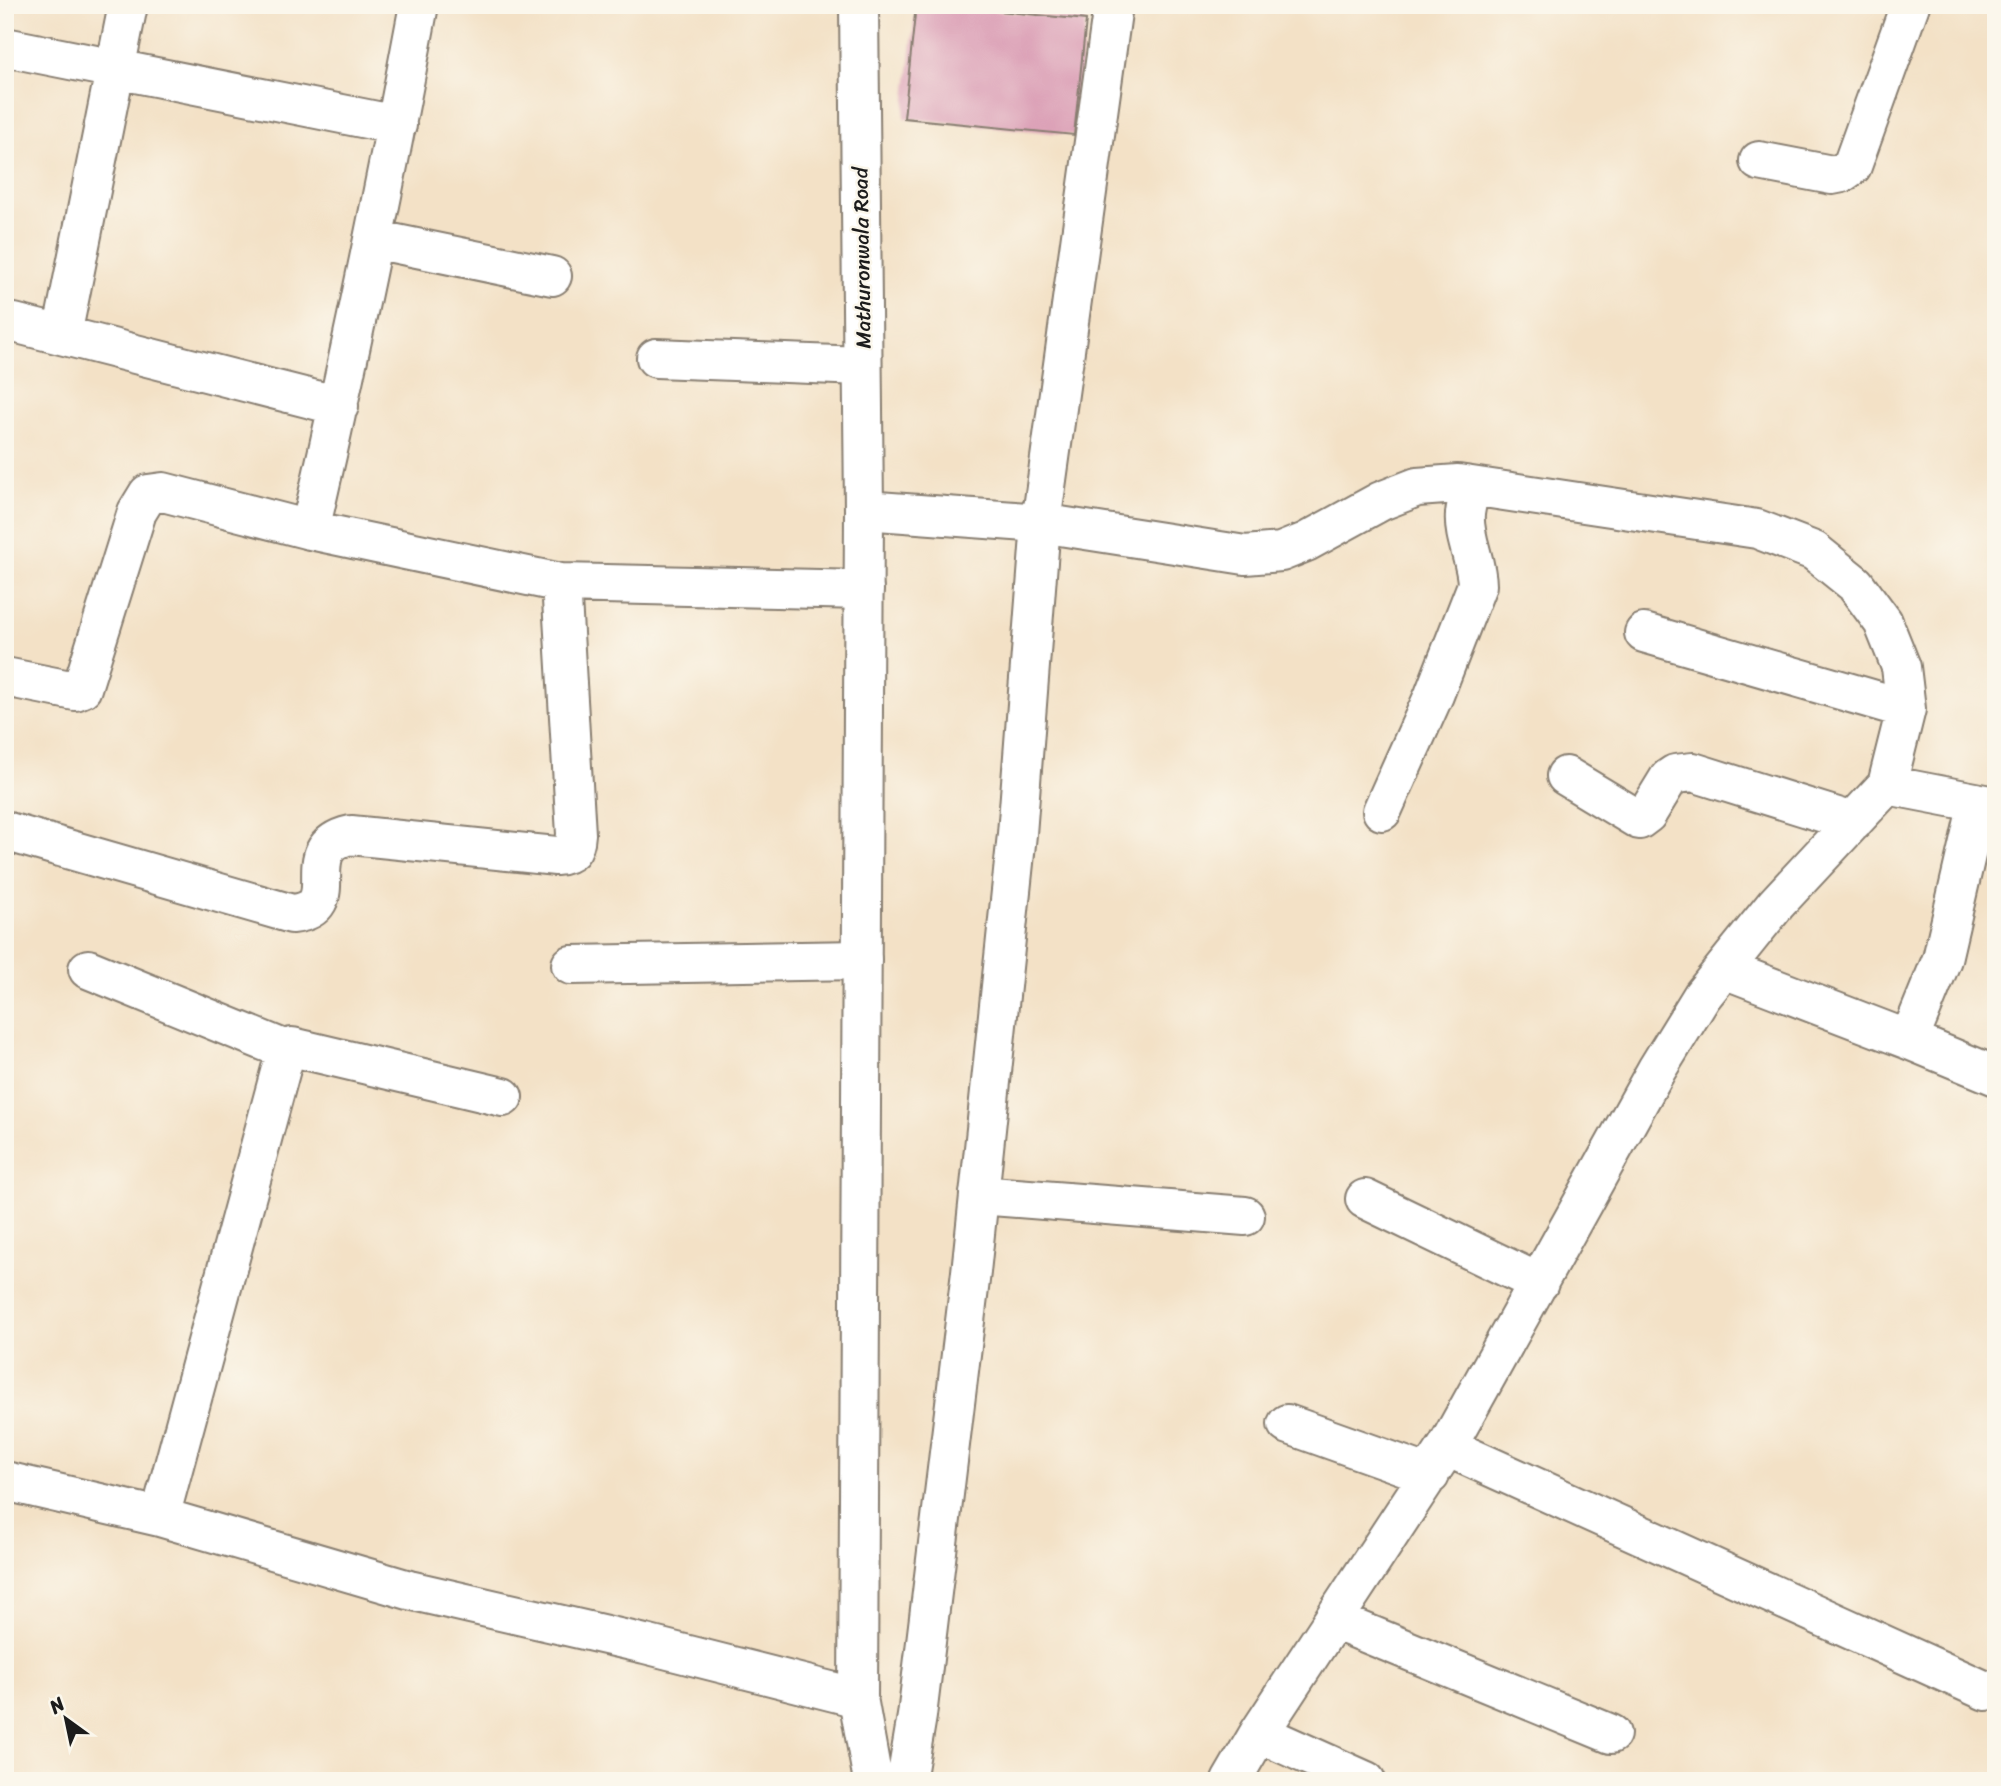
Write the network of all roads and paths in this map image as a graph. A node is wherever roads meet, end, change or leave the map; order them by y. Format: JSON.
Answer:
{"nodes":[{"id":1,"x":128,"y":5,"type":"edge"},
{"id":2,"x":419,"y":5,"type":"edge"},
{"id":3,"x":859,"y":5,"type":"edge"},
{"id":4,"x":1113,"y":5,"type":"edge"},
{"id":5,"x":1910,"y":5,"type":"edge"},
{"id":6,"x":5,"y":47,"type":"edge"},
{"id":7,"x":115,"y":69,"type":"junction"},
{"id":8,"x":397,"y":125,"type":"junction"},
{"id":9,"x":1759,"y":160,"type":"dead end"},
{"id":10,"x":373,"y":239,"type":"junction"},
{"id":11,"x":552,"y":276,"type":"dead end"},
{"id":12,"x":14,"y":323,"type":"dead end"},
{"id":13,"x":62,"y":335,"type":"junction"},
{"id":14,"x":656,"y":358,"type":"dead end"},
{"id":15,"x":863,"y":366,"type":"junction"},
{"id":16,"x":339,"y":406,"type":"junction"},
{"id":17,"x":1470,"y":486,"type":"junction"},
{"id":18,"x":864,"y":510,"type":"junction"},
{"id":19,"x":1041,"y":523,"type":"junction"},
{"id":20,"x":310,"y":530,"type":"junction"},
{"id":21,"x":561,"y":583,"type":"junction"},
{"id":22,"x":864,"y":590,"type":"junction"},
{"id":23,"x":1644,"y":633,"type":"dead end"},
{"id":24,"x":5,"y":677,"type":"edge"},
{"id":25,"x":1906,"y":709,"type":"junction"},
{"id":26,"x":1566,"y":776,"type":"dead end"},
{"id":27,"x":1886,"y":785,"type":"junction"},
{"id":28,"x":1987,"y":804,"type":"edge"},
{"id":29,"x":1382,"y":811,"type":"dead end"},
{"id":30,"x":1853,"y":822,"type":"junction"},
{"id":31,"x":5,"y":831,"type":"edge"},
{"id":32,"x":862,"y":960,"type":"junction"},
{"id":33,"x":571,"y":965,"type":"dead end"},
{"id":34,"x":88,"y":969,"type":"dead end"},
{"id":35,"x":1724,"y":969,"type":"junction"},
{"id":36,"x":1909,"y":1040,"type":"junction"},
{"id":37,"x":286,"y":1050,"type":"junction"},
{"id":38,"x":1996,"y":1076,"type":"edge"},
{"id":39,"x":503,"y":1097,"type":"dead end"},
{"id":40,"x":979,"y":1195,"type":"junction"},
{"id":41,"x":1365,"y":1199,"type":"dead end"},
{"id":42,"x":1245,"y":1216,"type":"dead end"},
{"id":43,"x":1539,"y":1283,"type":"junction"},
{"id":44,"x":1287,"y":1424,"type":"dead end"},
{"id":45,"x":1438,"y":1461,"type":"junction"},
{"id":46,"x":5,"y":1481,"type":"edge"},
{"id":47,"x":160,"y":1517,"type":"junction"},
{"id":48,"x":1334,"y":1620,"type":"junction"},
{"id":49,"x":1986,"y":1691,"type":"dead end"},
{"id":50,"x":858,"y":1698,"type":"junction"},
{"id":51,"x":1259,"y":1733,"type":"junction"},
{"id":52,"x":1611,"y":1734,"type":"dead end"},
{"id":53,"x":873,"y":1781,"type":"edge"},
{"id":54,"x":906,"y":1781,"type":"edge"},
{"id":55,"x":1231,"y":1781,"type":"edge"},
{"id":56,"x":1366,"y":1781,"type":"edge"}],
"edges":[{"from":1,"to":7,"type":"street"},
{"from":2,"to":8,"type":"street"},
{"from":3,"to":15,"type":"street","name":"Mathuronwala Road"},
{"from":4,"to":19,"type":"street"},
{"from":5,"to":9,"type":"street"},
{"from":6,"to":7,"type":"street"},
{"from":7,"to":8,"type":"street"},
{"from":7,"to":13,"type":"street"},
{"from":8,"to":10,"type":"street"},
{"from":10,"to":11,"type":"street"},
{"from":10,"to":16,"type":"street"},
{"from":12,"to":13,"type":"street"},
{"from":13,"to":16,"type":"street"},
{"from":14,"to":15,"type":"street"},
{"from":15,"to":18,"type":"street","name":"Mathuronwala Road"},
{"from":16,"to":20,"type":"street"},
{"from":17,"to":19,"type":"street"},
{"from":17,"to":25,"type":"street"},
{"from":17,"to":29,"type":"street"},
{"from":18,"to":19,"type":"street"},
{"from":18,"to":22,"type":"street","name":"Mathuronwala Road"},
{"from":19,"to":40,"type":"street"},
{"from":20,"to":21,"type":"street"},
{"from":20,"to":24,"type":"street"},
{"from":21,"to":22,"type":"street"},
{"from":21,"to":31,"type":"street"},
{"from":22,"to":32,"type":"street","name":"Mathuronwala Road"},
{"from":23,"to":25,"type":"street"},
{"from":25,"to":27,"type":"street"},
{"from":26,"to":30,"type":"street"},
{"from":27,"to":28,"type":"street"},
{"from":27,"to":30,"type":"street"},
{"from":28,"to":36,"type":"street"},
{"from":30,"to":35,"type":"street"},
{"from":32,"to":33,"type":"street"},
{"from":32,"to":50,"type":"street","name":"Mathuronwala Road"},
{"from":34,"to":37,"type":"street"},
{"from":35,"to":36,"type":"street"},
{"from":35,"to":43,"type":"street"},
{"from":36,"to":38,"type":"street"},
{"from":37,"to":39,"type":"street"},
{"from":37,"to":47,"type":"street"},
{"from":40,"to":42,"type":"street"},
{"from":40,"to":54,"type":"street"},
{"from":41,"to":43,"type":"street"},
{"from":43,"to":45,"type":"street"},
{"from":44,"to":45,"type":"street"},
{"from":45,"to":48,"type":"street"},
{"from":45,"to":49,"type":"street"},
{"from":46,"to":47,"type":"street"},
{"from":47,"to":50,"type":"street"},
{"from":48,"to":51,"type":"street"},
{"from":48,"to":52,"type":"street"},
{"from":50,"to":53,"type":"street","name":"Mathuronwala Road"},
{"from":51,"to":55,"type":"street"},
{"from":51,"to":56,"type":"street"}]}
